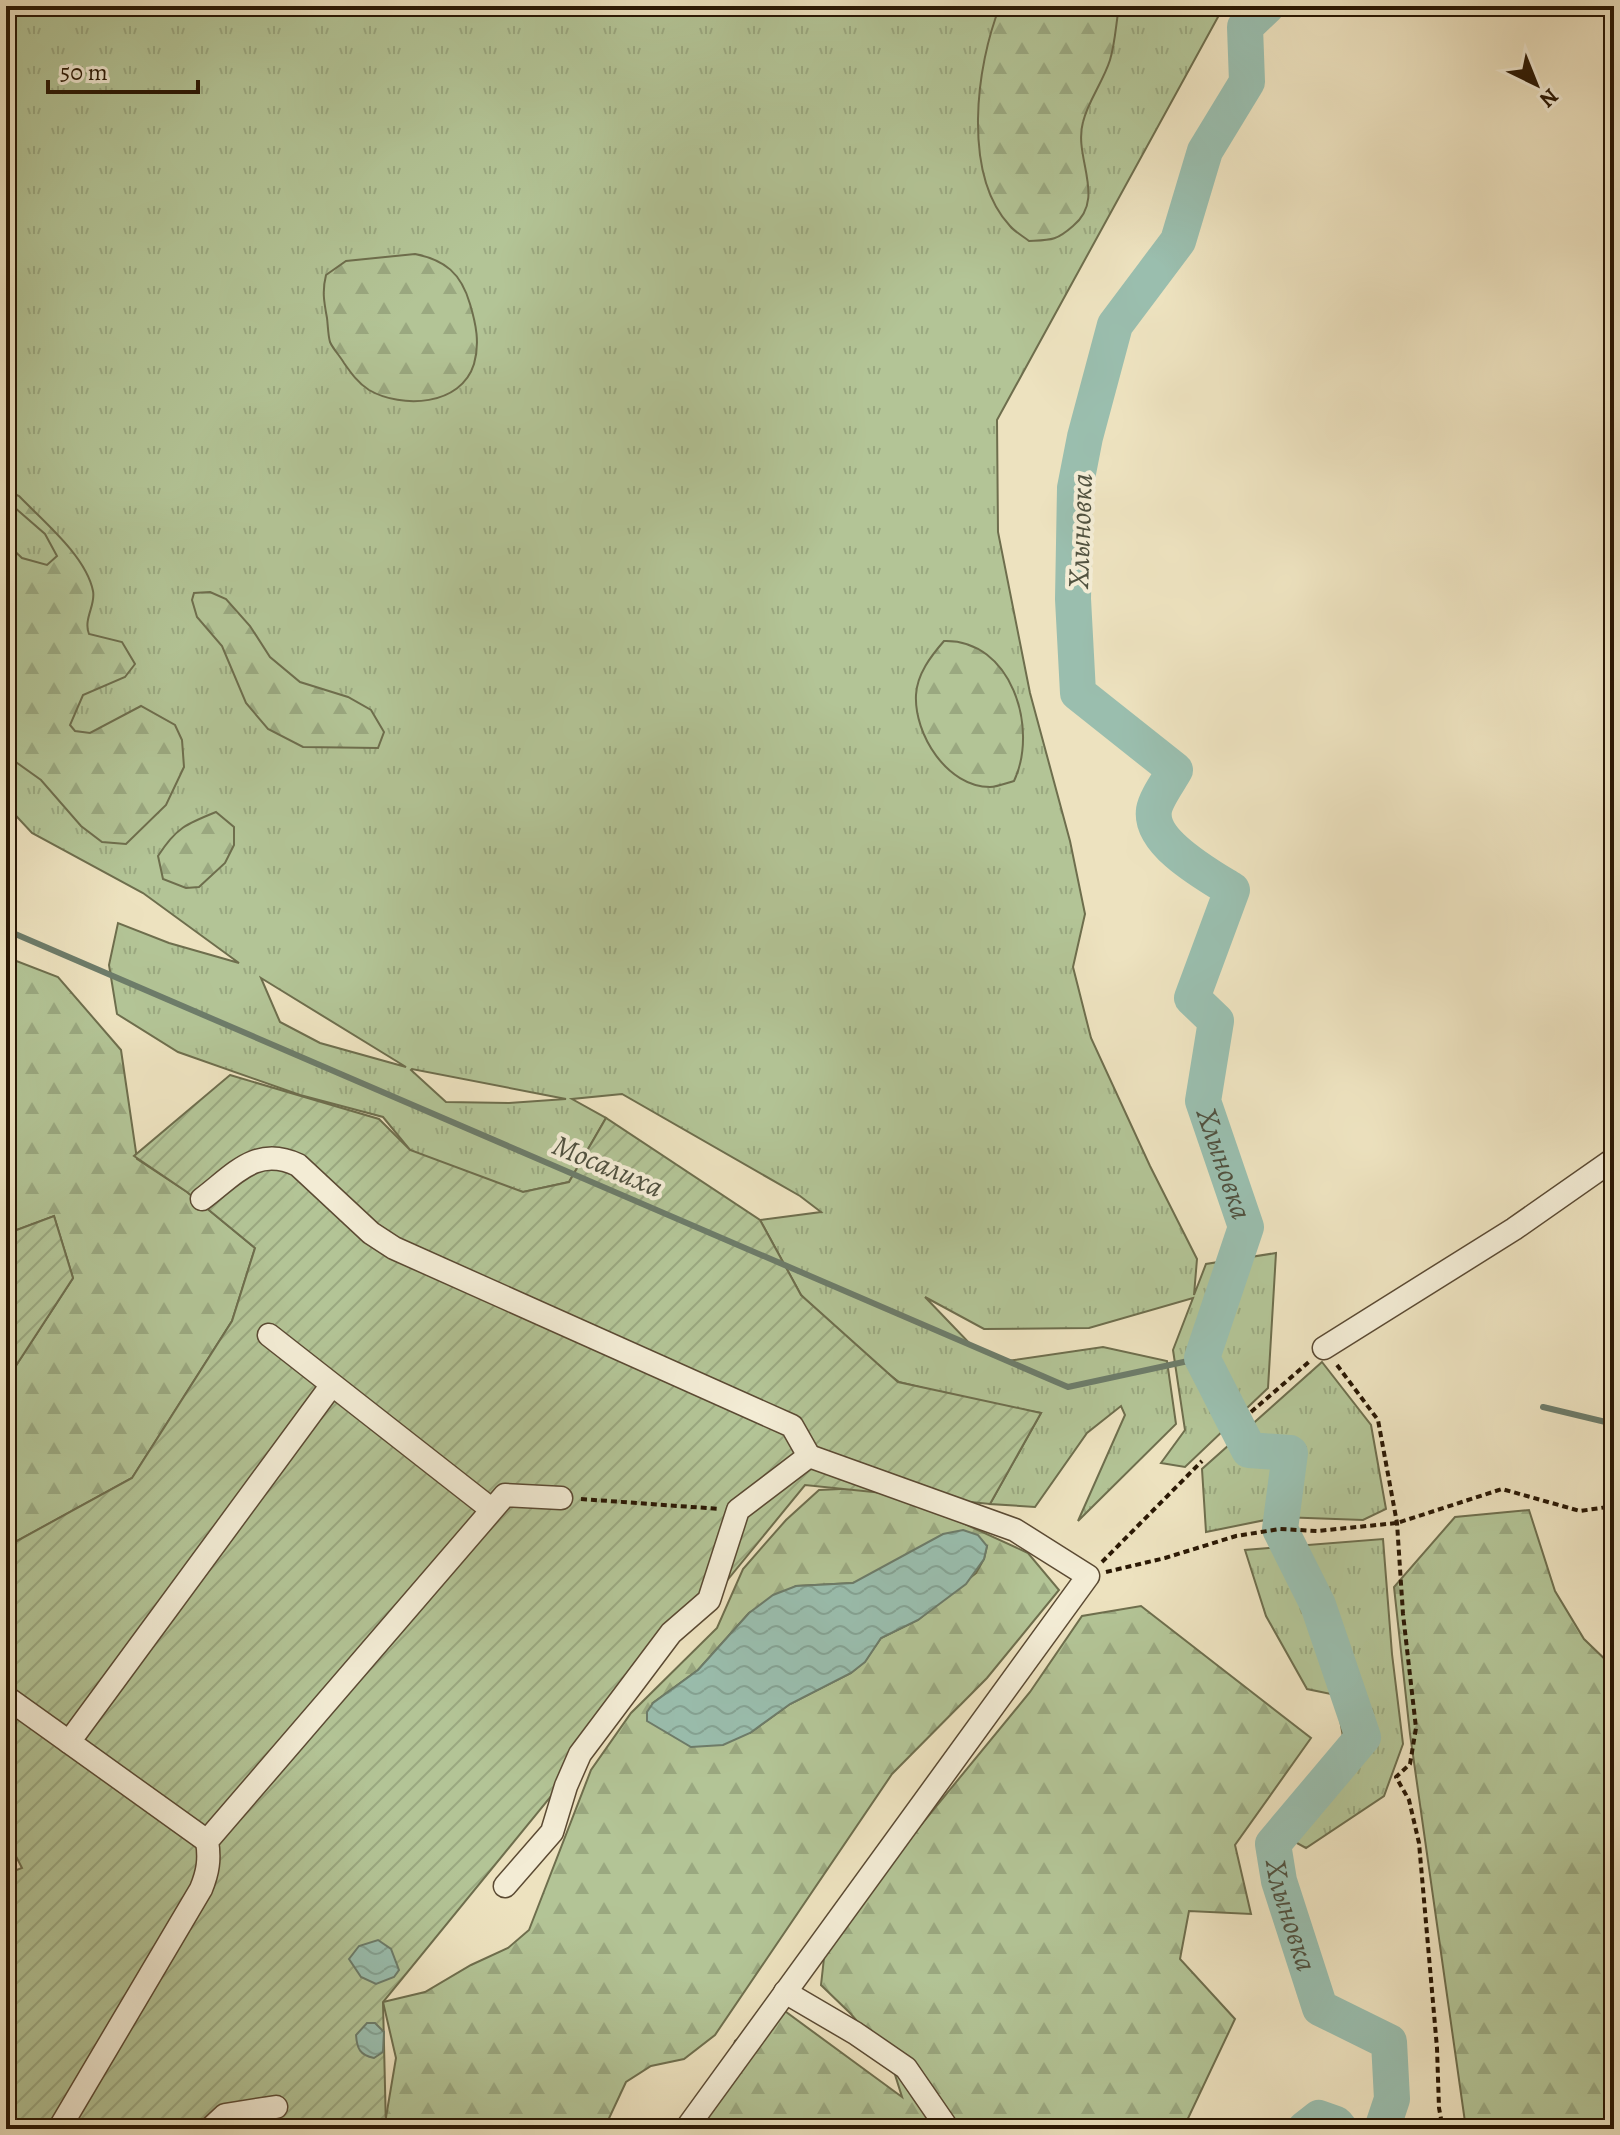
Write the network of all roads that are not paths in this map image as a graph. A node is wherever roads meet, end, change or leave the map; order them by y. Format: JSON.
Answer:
{"nodes":[{"id":1,"x":1614,"y":1159,"type":"edge"},
{"id":2,"x":202,"y":1199,"type":"dead end"},
{"id":3,"x":269,"y":1335,"type":"dead end"},
{"id":4,"x":1324,"y":1348,"type":"road end"},
{"id":5,"x":331,"y":1386,"type":"junction"},
{"id":6,"x":809,"y":1456,"type":"junction"},
{"id":7,"x":561,"y":1498,"type":"road end"},
{"id":8,"x":491,"y":1509,"type":"junction"},
{"id":9,"x":6,"y":1697,"type":"edge"},
{"id":10,"x":69,"y":1742,"type":"junction"},
{"id":11,"x":207,"y":1841,"type":"junction"},
{"id":12,"x":505,"y":1886,"type":"dead end"},
{"id":13,"x":785,"y":1992,"type":"junction"},
{"id":14,"x":276,"y":2107,"type":"dead end"},
{"id":15,"x":59,"y":2129,"type":"edge"},
{"id":16,"x":210,"y":2129,"type":"edge"},
{"id":17,"x":686,"y":2129,"type":"edge"},
{"id":18,"x":948,"y":2129,"type":"edge"}],
"edges":[{"from":1,"to":4,"type":"street"},
{"from":2,"to":6,"type":"street"},
{"from":3,"to":5,"type":"street"},
{"from":5,"to":8,"type":"street"},
{"from":5,"to":10,"type":"street"},
{"from":6,"to":12,"type":"street"},
{"from":6,"to":13,"type":"street"},
{"from":7,"to":8,"type":"street"},
{"from":8,"to":11,"type":"street"},
{"from":9,"to":10,"type":"street"},
{"from":10,"to":11,"type":"street"},
{"from":11,"to":15,"type":"street"},
{"from":13,"to":17,"type":"street"},
{"from":13,"to":18,"type":"street"},
{"from":14,"to":16,"type":"street"}]}
